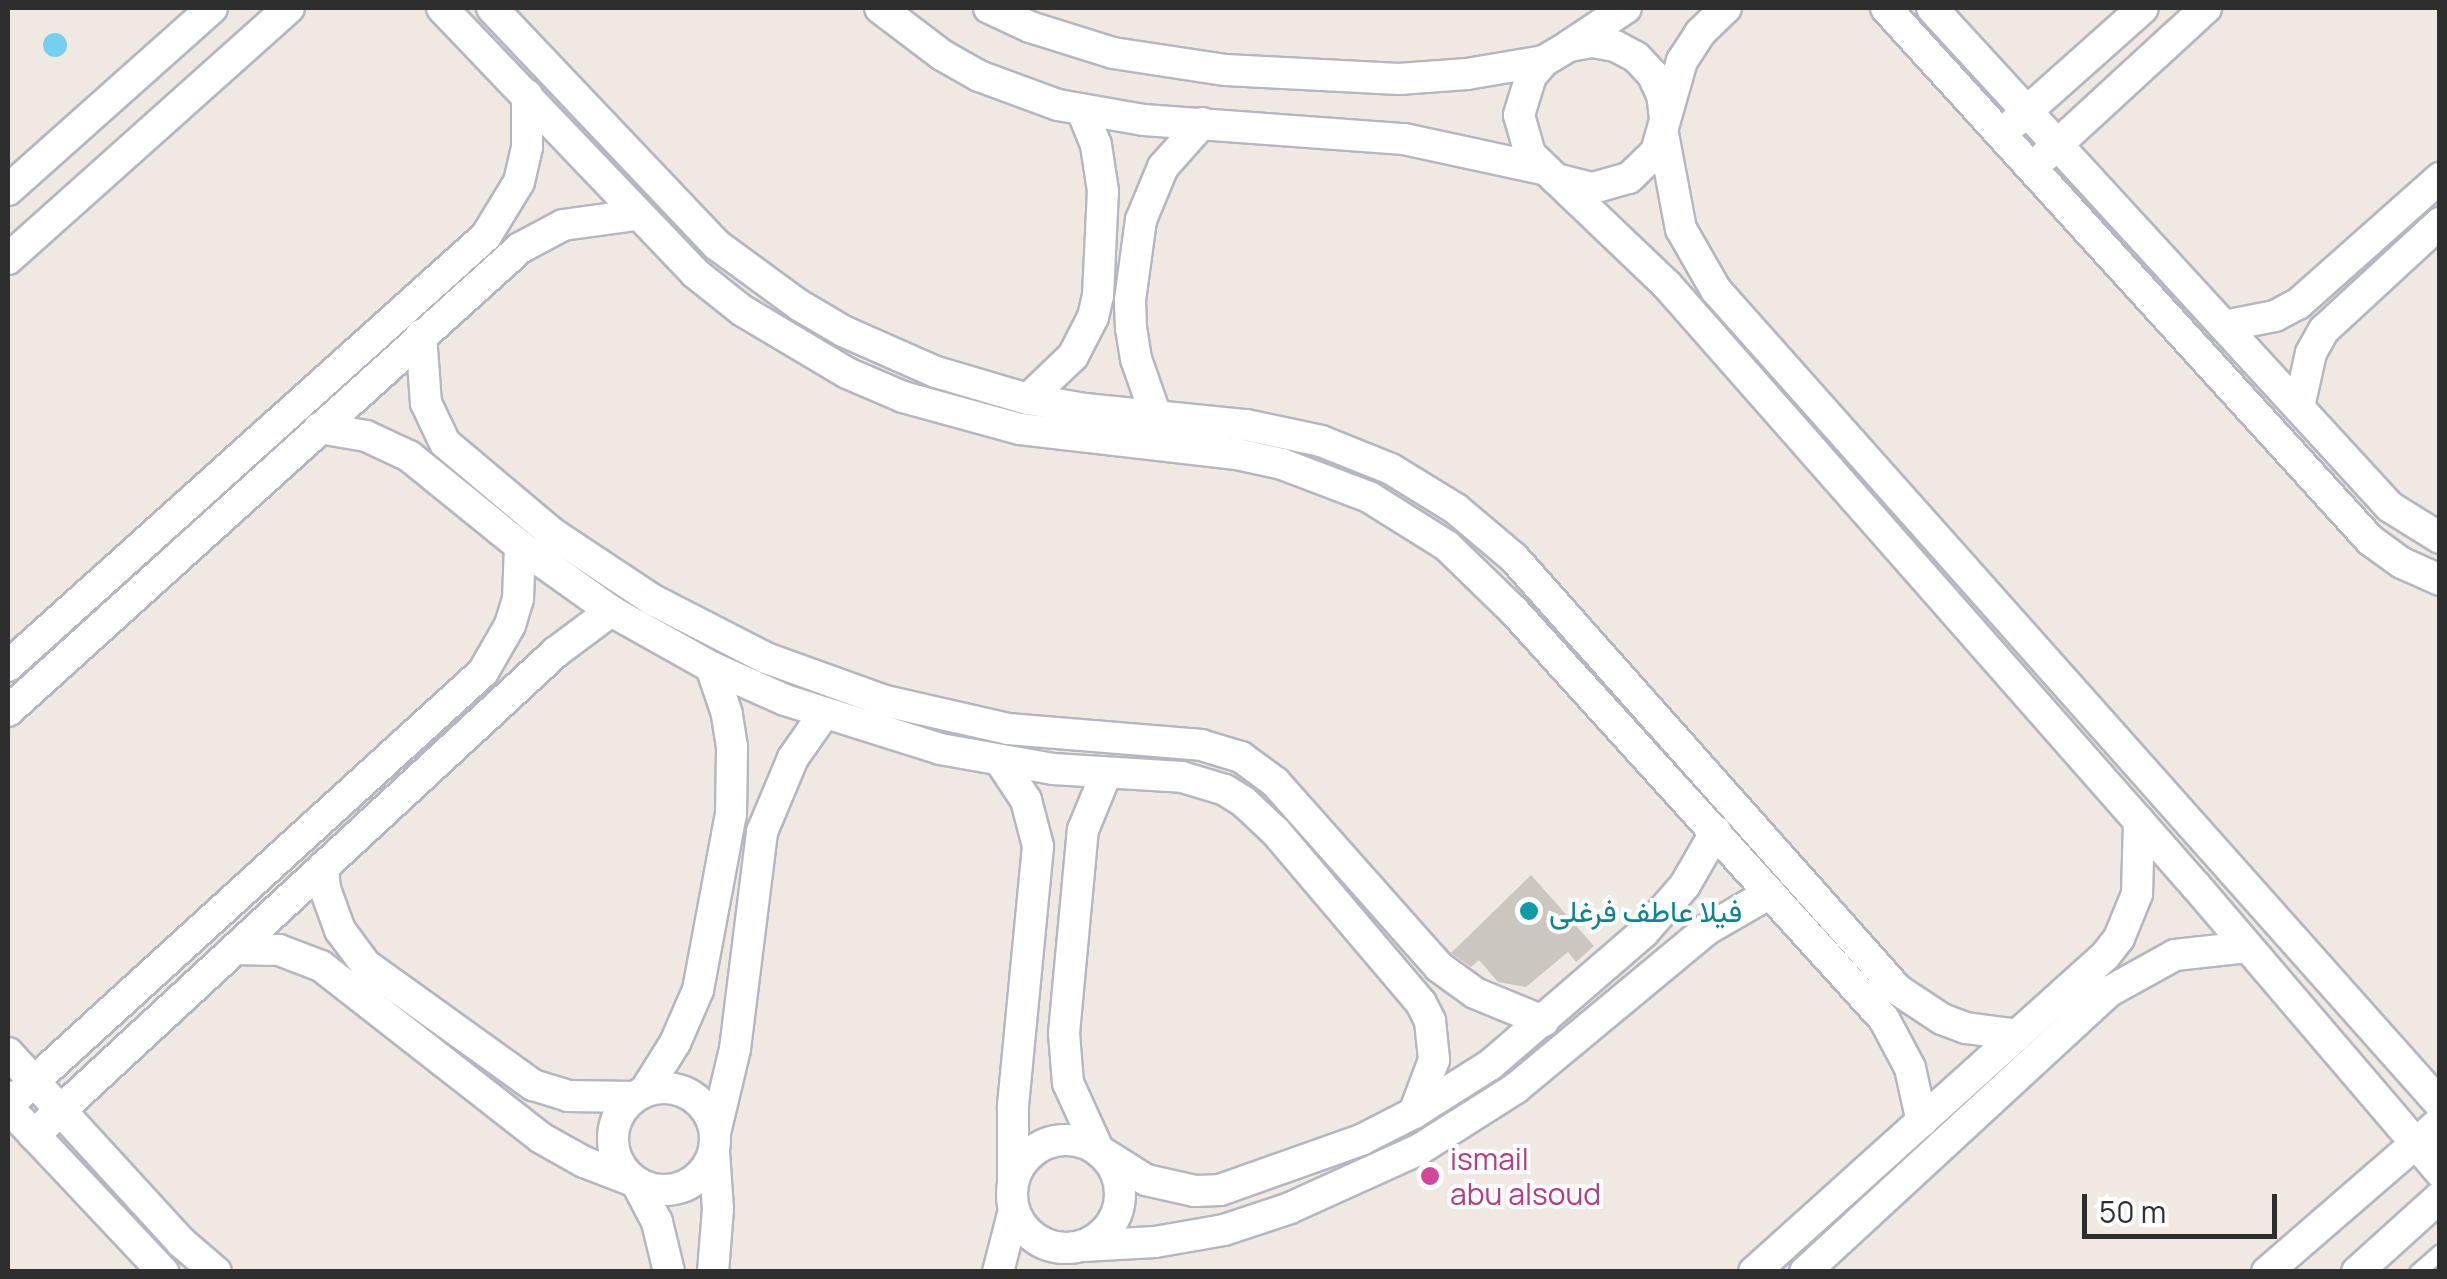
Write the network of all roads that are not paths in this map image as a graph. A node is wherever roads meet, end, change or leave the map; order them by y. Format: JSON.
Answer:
{"nodes":[{"id":1,"x":212,"y":8,"type":"edge"},
{"id":2,"x":288,"y":8,"type":"edge"},
{"id":3,"x":442,"y":8,"type":"edge"},
{"id":4,"x":492,"y":8,"type":"edge"},
{"id":5,"x":880,"y":8,"type":"edge"},
{"id":6,"x":988,"y":8,"type":"edge"},
{"id":7,"x":1626,"y":8,"type":"edge"},
{"id":8,"x":1726,"y":8,"type":"edge"},
{"id":9,"x":1886,"y":8,"type":"edge"},
{"id":10,"x":1932,"y":8,"type":"edge"},
{"id":11,"x":2144,"y":8,"type":"edge"},
{"id":12,"x":2206,"y":8,"type":"edge"},
{"id":13,"x":1556,"y":53,"type":"junction"},
{"id":14,"x":526,"y":96,"type":"junction"},
{"id":15,"x":1082,"y":110,"type":"junction"},
{"id":16,"x":2027,"y":111,"type":"junction"},
{"id":17,"x":1202,"y":123,"type":"junction"},
{"id":18,"x":1664,"y":126,"type":"junction"},
{"id":19,"x":2002,"y":134,"type":"junction"},
{"id":20,"x":2058,"y":144,"type":"junction"},
{"id":21,"x":2032,"y":168,"type":"junction"},
{"id":22,"x":1550,"y":174,"type":"junction"},
{"id":23,"x":2440,"y":178,"type":"edge"},
{"id":24,"x":8,"y":190,"type":"edge"},
{"id":25,"x":636,"y":214,"type":"junction"},
{"id":26,"x":2440,"y":223,"type":"edge"},
{"id":27,"x":8,"y":258,"type":"edge"},
{"id":28,"x":2224,"y":326,"type":"junction"},
{"id":29,"x":421,"y":335,"type":"junction"},
{"id":30,"x":1028,"y":399,"type":"junction"},
{"id":31,"x":2298,"y":408,"type":"junction"},
{"id":32,"x":1156,"y":416,"type":"junction"},
{"id":33,"x":320,"y":428,"type":"junction"},
{"id":34,"x":2438,"y":537,"type":"edge"},
{"id":35,"x":520,"y":546,"type":"junction"},
{"id":36,"x":2430,"y":577,"type":"edge"},
{"id":37,"x":611,"y":611,"type":"junction"},
{"id":38,"x":8,"y":666,"type":"edge"},
{"id":39,"x":711,"y":667,"type":"junction"},
{"id":40,"x":8,"y":710,"type":"edge"},
{"id":41,"x":823,"y":715,"type":"junction"},
{"id":42,"x":1000,"y":761,"type":"junction"},
{"id":43,"x":1106,"y":774,"type":"junction"},
{"id":44,"x":2139,"y":821,"type":"junction"},
{"id":45,"x":1716,"y":831,"type":"junction"},
{"id":46,"x":323,"y":867,"type":"junction"},
{"id":47,"x":1770,"y":893,"type":"junction"},
{"id":48,"x":2248,"y":947,"type":"junction"},
{"id":49,"x":235,"y":949,"type":"junction"},
{"id":50,"x":1543,"y":1020,"type":"junction"},
{"id":51,"x":2018,"y":1035,"type":"junction"},
{"id":52,"x":8,"y":1054,"type":"edge"},
{"id":53,"x":34,"y":1082,"type":"junction"},
{"id":54,"x":640,"y":1094,"type":"junction"},
{"id":55,"x":2440,"y":1104,"type":"edge"},
{"id":56,"x":8,"y":1106,"type":"edge"},
{"id":57,"x":61,"y":1110,"type":"junction"},
{"id":58,"x":1414,"y":1113,"type":"junction"},
{"id":59,"x":1922,"y":1122,"type":"junction"},
{"id":60,"x":2440,"y":1122,"type":"edge"},
{"id":61,"x":34,"y":1135,"type":"junction"},
{"id":62,"x":714,"y":1142,"type":"junction"},
{"id":63,"x":2415,"y":1144,"type":"junction"},
{"id":64,"x":1100,"y":1151,"type":"junction"},
{"id":65,"x":2440,"y":1172,"type":"edge"},
{"id":66,"x":634,"y":1181,"type":"junction"},
{"id":67,"x":1013,"y":1195,"type":"junction"},
{"id":68,"x":2440,"y":1197,"type":"edge"},
{"id":69,"x":2440,"y":1252,"type":"edge"},
{"id":70,"x":1072,"y":1255,"type":"edge"},
{"id":71,"x":163,"y":1272,"type":"edge"},
{"id":72,"x":216,"y":1272,"type":"edge"},
{"id":73,"x":669,"y":1272,"type":"edge"},
{"id":74,"x":714,"y":1272,"type":"edge"},
{"id":75,"x":998,"y":1272,"type":"edge"},
{"id":76,"x":1754,"y":1272,"type":"edge"},
{"id":77,"x":1805,"y":1272,"type":"edge"},
{"id":78,"x":2267,"y":1272,"type":"edge"},
{"id":79,"x":2357,"y":1272,"type":"edge"},
{"id":80,"x":2417,"y":1272,"type":"edge"}],
"edges":[{"from":1,"to":24,"type":"street"},
{"from":2,"to":27,"type":"street"},
{"from":3,"to":14,"type":"street"},
{"from":4,"to":30,"type":"street"},
{"from":5,"to":15,"type":"street"},
{"from":6,"to":13,"type":"street"},
{"from":7,"to":13,"type":"street"},
{"from":8,"to":18,"type":"street"},
{"from":9,"to":19,"type":"street"},
{"from":10,"to":16,"type":"street"},
{"from":11,"to":16,"type":"street"},
{"from":12,"to":20,"type":"street"},
{"from":13,"to":18,"type":"street"},
{"from":13,"to":22,"type":"street"},
{"from":14,"to":25,"type":"street"},
{"from":14,"to":38,"type":"street"},
{"from":15,"to":17,"type":"street"},
{"from":15,"to":30,"type":"street"},
{"from":16,"to":19,"type":"street"},
{"from":16,"to":20,"type":"street"},
{"from":17,"to":22,"type":"street"},
{"from":17,"to":32,"type":"street"},
{"from":18,"to":22,"type":"street"},
{"from":18,"to":55,"type":"street"},
{"from":19,"to":21,"type":"street"},
{"from":20,"to":21,"type":"street"},
{"from":20,"to":28,"type":"street"},
{"from":21,"to":36,"type":"street"},
{"from":22,"to":44,"type":"street"},
{"from":23,"to":28,"type":"street"},
{"from":25,"to":29,"type":"street"},
{"from":25,"to":45,"type":"street"},
{"from":26,"to":31,"type":"street"},
{"from":28,"to":31,"type":"street"},
{"from":29,"to":33,"type":"street"},
{"from":29,"to":50,"type":"street"},
{"from":30,"to":32,"type":"street"},
{"from":31,"to":34,"type":"street"},
{"from":32,"to":51,"type":"street"},
{"from":33,"to":35,"type":"street"},
{"from":33,"to":40,"type":"street"},
{"from":34,"to":36,"type":"street"},
{"from":35,"to":37,"type":"street"},
{"from":35,"to":53,"type":"street"},
{"from":37,"to":39,"type":"street"},
{"from":37,"to":46,"type":"street"},
{"from":39,"to":41,"type":"street"},
{"from":39,"to":54,"type":"street"},
{"from":41,"to":42,"type":"street"},
{"from":41,"to":62,"type":"street"},
{"from":42,"to":43,"type":"street"},
{"from":42,"to":67,"type":"street"},
{"from":43,"to":58,"type":"street"},
{"from":43,"to":64,"type":"street"},
{"from":44,"to":48,"type":"street"},
{"from":44,"to":51,"type":"street"},
{"from":45,"to":47,"type":"street"},
{"from":45,"to":50,"type":"street"},
{"from":46,"to":49,"type":"street"},
{"from":46,"to":54,"type":"street"},
{"from":47,"to":59,"type":"street"},
{"from":47,"to":70,"type":"street"},
{"from":48,"to":63,"type":"street"},
{"from":48,"to":77,"type":"street"},
{"from":49,"to":57,"type":"street"},
{"from":49,"to":66,"type":"street"},
{"from":50,"to":58,"type":"street"},
{"from":51,"to":59,"type":"street"},
{"from":52,"to":53,"type":"street"},
{"from":53,"to":56,"type":"street"},
{"from":53,"to":57,"type":"street"},
{"from":54,"to":62,"type":"street"},
{"from":54,"to":66,"type":"street"},
{"from":56,"to":61,"type":"street"},
{"from":57,"to":61,"type":"street"},
{"from":57,"to":72,"type":"street"},
{"from":58,"to":64,"type":"street"},
{"from":59,"to":76,"type":"street"},
{"from":60,"to":63,"type":"street"},
{"from":61,"to":71,"type":"street"},
{"from":62,"to":66,"type":"street"},
{"from":62,"to":74,"type":"street"},
{"from":63,"to":65,"type":"street"},
{"from":63,"to":78,"type":"street"},
{"from":64,"to":67,"type":"street"},
{"from":64,"to":70,"type":"street"},
{"from":66,"to":73,"type":"street"},
{"from":67,"to":70,"type":"street"},
{"from":67,"to":75,"type":"street"},
{"from":68,"to":79,"type":"street"},
{"from":69,"to":80,"type":"lane"}]}
